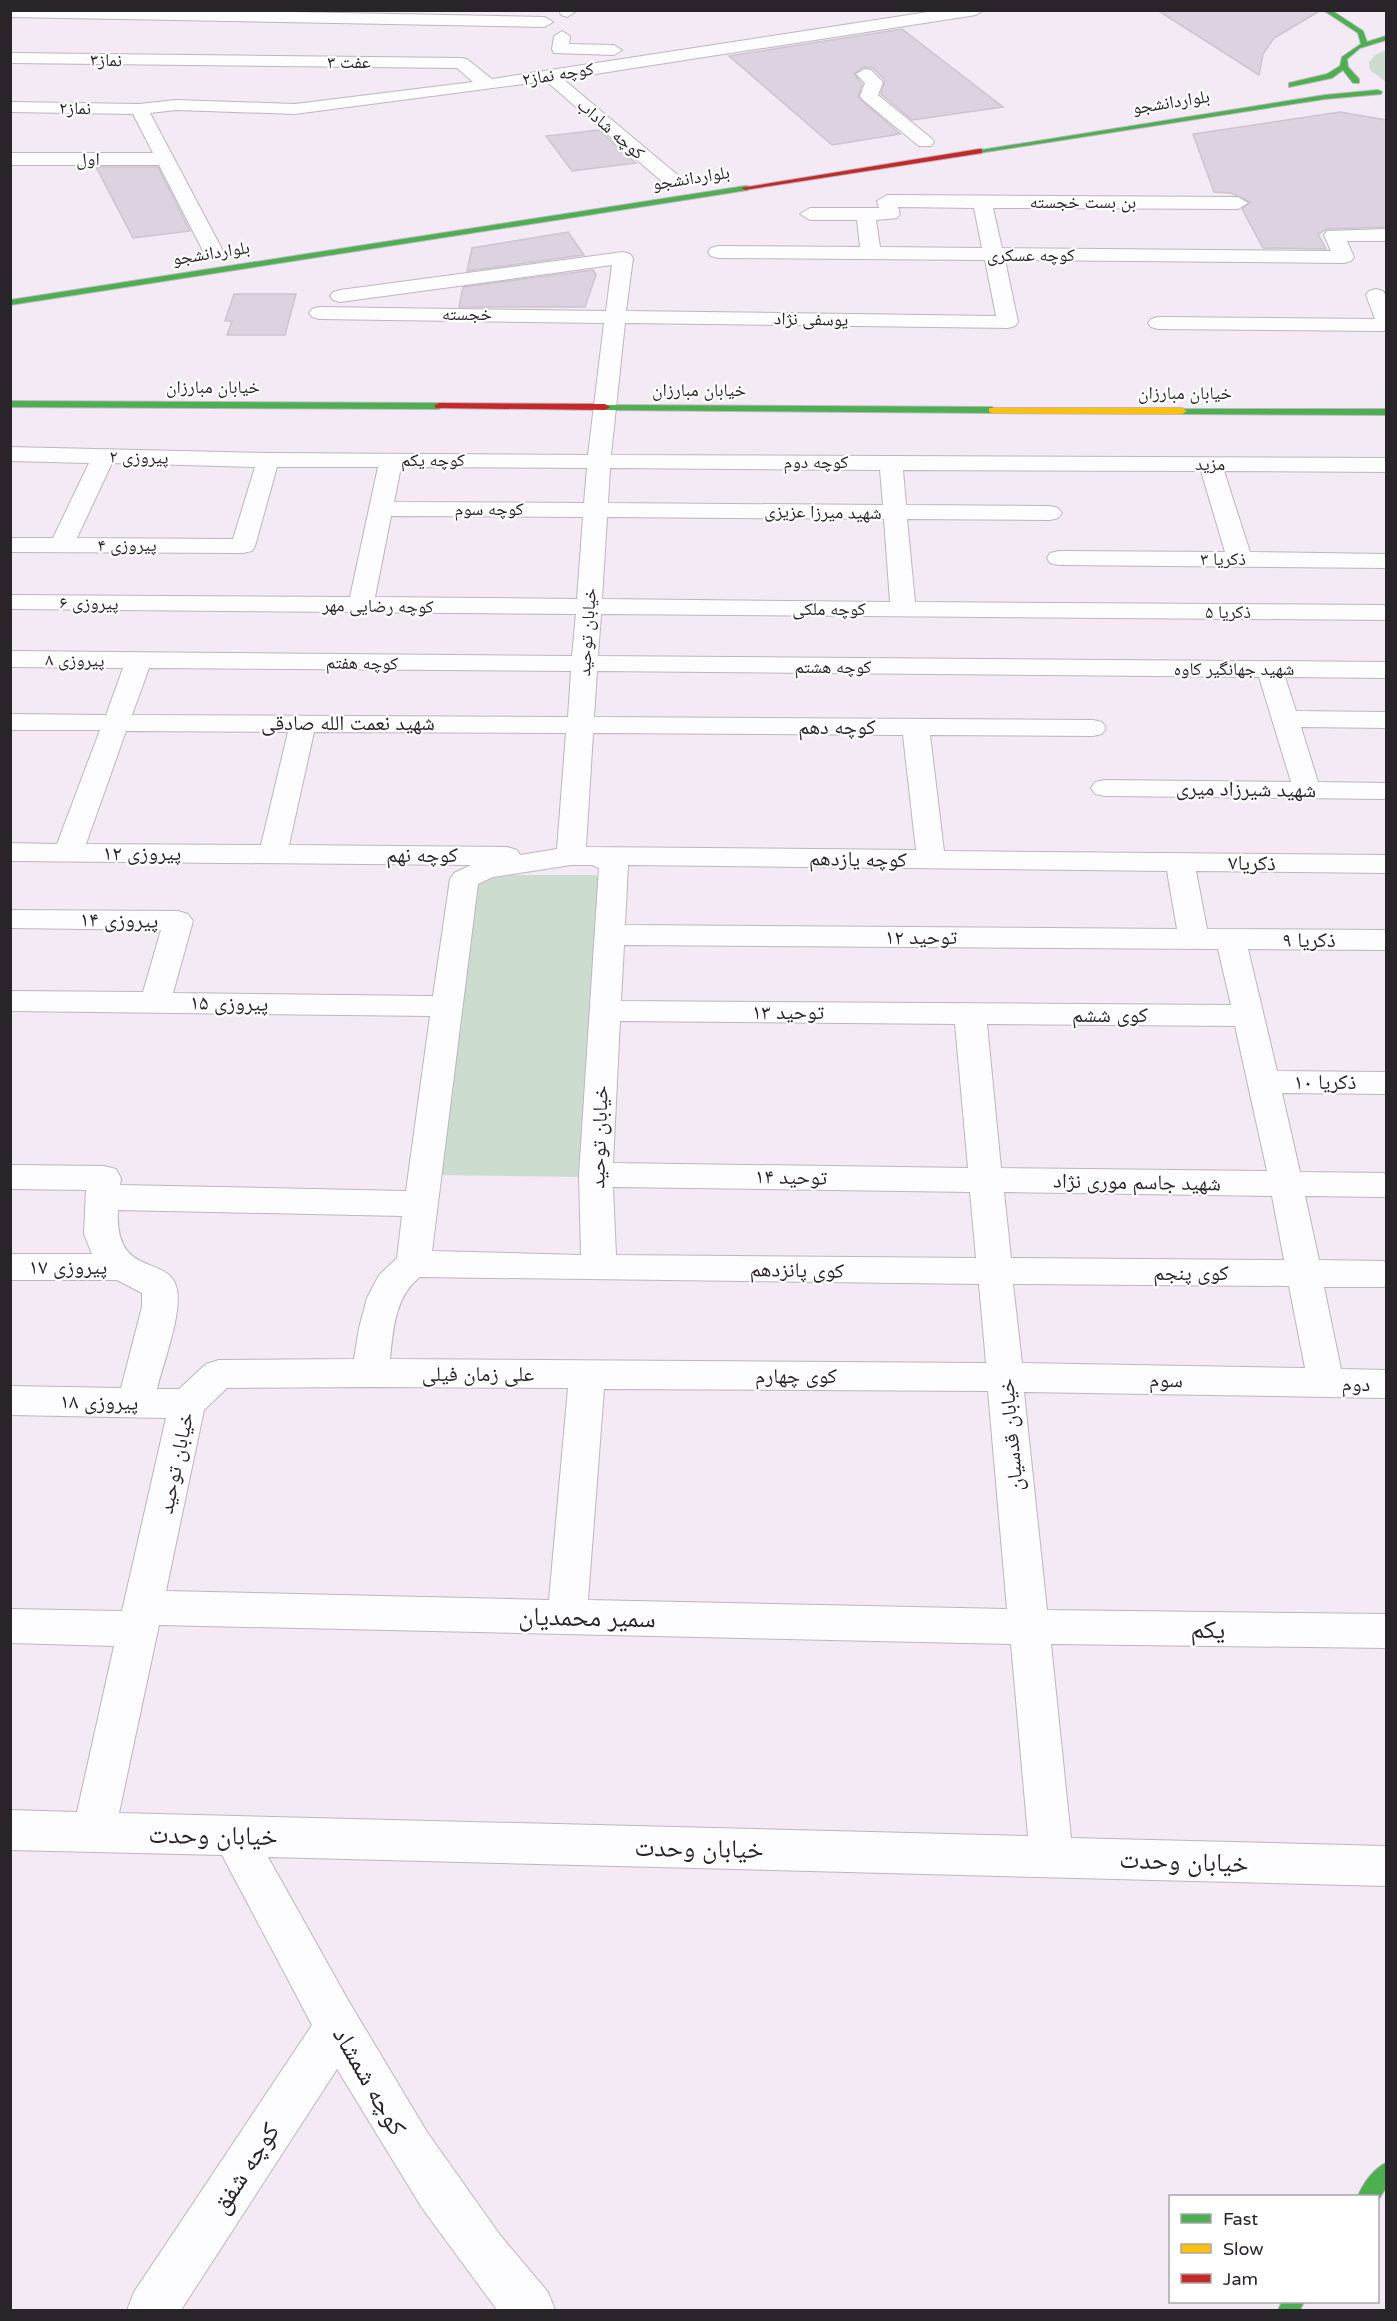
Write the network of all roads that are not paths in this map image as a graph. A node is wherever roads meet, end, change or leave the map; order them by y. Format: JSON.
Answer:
{"nodes":[{"id":1,"x":976,"y":10,"type":"edge"},
{"id":2,"x":1326,"y":10,"type":"edge"},
{"id":3,"x":10,"y":12,"type":"edge"},
{"id":4,"x":227,"y":13,"type":"edge"},
{"id":5,"x":786,"y":20,"type":"dead end"},
{"id":6,"x":545,"y":22,"type":"dead end"},
{"id":7,"x":562,"y":36,"type":"dead end"},
{"id":8,"x":1386,"y":38,"type":"edge"},
{"id":9,"x":786,"y":39,"type":"junction"},
{"id":10,"x":1364,"y":44,"type":"junction"},
{"id":11,"x":710,"y":51,"type":"junction"},
{"id":12,"x":10,"y":58,"type":"edge"},
{"id":13,"x":202,"y":62,"type":"junction"},
{"id":14,"x":1344,"y":67,"type":"junction"},
{"id":15,"x":865,"y":74,"type":"dead end"},
{"id":16,"x":550,"y":76,"type":"junction"},
{"id":17,"x":488,"y":85,"type":"junction"},
{"id":18,"x":1282,"y":87,"type":"dead end"},
{"id":19,"x":1382,"y":94,"type":"edge"},
{"id":20,"x":176,"y":105,"type":"junction"},
{"id":21,"x":10,"y":107,"type":"edge"},
{"id":22,"x":139,"y":109,"type":"junction"},
{"id":23,"x":931,"y":141,"type":"joint"},
{"id":24,"x":902,"y":145,"type":"dead end"},
{"id":25,"x":10,"y":159,"type":"edge"},
{"id":26,"x":165,"y":159,"type":"junction"},
{"id":27,"x":678,"y":181,"type":"joint"},
{"id":28,"x":649,"y":185,"type":"dead end"},
{"id":29,"x":982,"y":202,"type":"junction"},
{"id":30,"x":1238,"y":203,"type":"dead end"},
{"id":31,"x":810,"y":214,"type":"dead end"},
{"id":32,"x":866,"y":214,"type":"junction"},
{"id":33,"x":1386,"y":235,"type":"edge"},
{"id":34,"x":717,"y":252,"type":"dead end"},
{"id":35,"x":871,"y":252,"type":"junction"},
{"id":36,"x":213,"y":253,"type":"dead end"},
{"id":37,"x":991,"y":255,"type":"junction"},
{"id":38,"x":1376,"y":295,"type":"dead end"},
{"id":39,"x":10,"y":303,"type":"edge"},
{"id":40,"x":615,"y":315,"type":"junction"},
{"id":41,"x":1386,"y":319,"type":"edge"},
{"id":42,"x":1158,"y":323,"type":"dead end"},
{"id":43,"x":1386,"y":325,"type":"edge"},
{"id":44,"x":10,"y":404,"type":"edge"},
{"id":45,"x":603,"y":408,"type":"junction"},
{"id":46,"x":1386,"y":412,"type":"edge"},
{"id":47,"x":10,"y":454,"type":"edge"},
{"id":48,"x":104,"y":456,"type":"junction"},
{"id":49,"x":268,"y":460,"type":"junction"},
{"id":50,"x":391,"y":460,"type":"junction"},
{"id":51,"x":599,"y":461,"type":"junction"},
{"id":52,"x":891,"y":463,"type":"junction"},
{"id":53,"x":1033,"y":464,"type":"joint"},
{"id":54,"x":1210,"y":464,"type":"junction"},
{"id":55,"x":1386,"y":465,"type":"edge"},
{"id":56,"x":381,"y":508,"type":"junction"},
{"id":57,"x":596,"y":510,"type":"junction"},
{"id":58,"x":896,"y":513,"type":"junction"},
{"id":59,"x":1050,"y":513,"type":"dead end"},
{"id":60,"x":10,"y":545,"type":"edge"},
{"id":61,"x":62,"y":545,"type":"junction"},
{"id":62,"x":1059,"y":558,"type":"dead end"},
{"id":63,"x":1240,"y":560,"type":"junction"},
{"id":64,"x":1386,"y":561,"type":"edge"},
{"id":65,"x":10,"y":602,"type":"edge"},
{"id":66,"x":167,"y":604,"type":"joint"},
{"id":67,"x":361,"y":606,"type":"junction"},
{"id":68,"x":589,"y":608,"type":"junction"},
{"id":69,"x":903,"y":610,"type":"junction"},
{"id":70,"x":1069,"y":611,"type":"joint"},
{"id":71,"x":1386,"y":613,"type":"edge"},
{"id":72,"x":10,"y":659,"type":"edge"},
{"id":73,"x":139,"y":660,"type":"junction"},
{"id":74,"x":585,"y":665,"type":"junction"},
{"id":75,"x":1081,"y":668,"type":"joint"},
{"id":76,"x":1270,"y":669,"type":"junction"},
{"id":77,"x":1377,"y":670,"type":"edge"},
{"id":78,"x":1386,"y":715,"type":"edge"},
{"id":79,"x":1286,"y":719,"type":"junction"},
{"id":80,"x":1386,"y":720,"type":"edge"},
{"id":81,"x":10,"y":722,"type":"edge"},
{"id":82,"x":116,"y":722,"type":"junction"},
{"id":83,"x":303,"y":723,"type":"junction"},
{"id":84,"x":581,"y":725,"type":"junction"},
{"id":85,"x":916,"y":727,"type":"junction"},
{"id":86,"x":1093,"y":728,"type":"dead end"},
{"id":87,"x":1105,"y":788,"type":"dead end"},
{"id":88,"x":1307,"y":790,"type":"junction"},
{"id":89,"x":1386,"y":791,"type":"edge"},
{"id":90,"x":10,"y":852,"type":"edge"},
{"id":91,"x":68,"y":853,"type":"junction"},
{"id":92,"x":273,"y":854,"type":"junction"},
{"id":93,"x":584,"y":856,"type":"junction"},
{"id":94,"x":931,"y":860,"type":"junction"},
{"id":95,"x":1118,"y":862,"type":"joint"},
{"id":96,"x":1180,"y":862,"type":"junction"},
{"id":97,"x":1386,"y":864,"type":"edge"},
{"id":98,"x":10,"y":919,"type":"edge"},
{"id":99,"x":610,"y":935,"type":"junction"},
{"id":100,"x":1194,"y":939,"type":"junction"},
{"id":101,"x":1231,"y":939,"type":"junction"},
{"id":102,"x":1386,"y":940,"type":"edge"},
{"id":103,"x":10,"y":1001,"type":"edge"},
{"id":104,"x":155,"y":1002,"type":"junction"},
{"id":105,"x":447,"y":1006,"type":"junction"},
{"id":106,"x":606,"y":1011,"type":"junction"},
{"id":107,"x":970,"y":1014,"type":"junction"},
{"id":108,"x":1249,"y":1016,"type":"junction"},
{"id":109,"x":1264,"y":1082,"type":"junction"},
{"id":110,"x":1386,"y":1083,"type":"edge"},
{"id":111,"x":596,"y":1175,"type":"junction"},
{"id":112,"x":10,"y":1177,"type":"edge"},
{"id":113,"x":987,"y":1180,"type":"junction"},
{"id":114,"x":1286,"y":1183,"type":"junction"},
{"id":115,"x":1386,"y":1185,"type":"edge"},
{"id":116,"x":103,"y":1187,"type":"junction"},
{"id":117,"x":421,"y":1204,"type":"junction"},
{"id":118,"x":413,"y":1264,"type":"junction"},
{"id":119,"x":10,"y":1267,"type":"edge"},
{"id":120,"x":125,"y":1267,"type":"junction"},
{"id":121,"x":599,"y":1268,"type":"junction"},
{"id":122,"x":995,"y":1272,"type":"junction"},
{"id":123,"x":1305,"y":1273,"type":"junction"},
{"id":124,"x":1386,"y":1274,"type":"edge"},
{"id":125,"x":370,"y":1373,"type":"junction"},
{"id":126,"x":586,"y":1375,"type":"junction"},
{"id":127,"x":1006,"y":1377,"type":"junction"},
{"id":128,"x":1326,"y":1383,"type":"junction"},
{"id":129,"x":1386,"y":1384,"type":"edge"},
{"id":130,"x":10,"y":1400,"type":"edge"},
{"id":131,"x":135,"y":1403,"type":"junction"},
{"id":132,"x":187,"y":1404,"type":"junction"},
{"id":133,"x":567,"y":1617,"type":"junction"},
{"id":134,"x":141,"y":1618,"type":"junction"},
{"id":135,"x":10,"y":1626,"type":"edge"},
{"id":136,"x":1029,"y":1627,"type":"junction"},
{"id":137,"x":1386,"y":1631,"type":"edge"},
{"id":138,"x":10,"y":1830,"type":"edge"},
{"id":139,"x":94,"y":1832,"type":"junction"},
{"id":140,"x":234,"y":1836,"type":"junction"},
{"id":141,"x":1051,"y":1857,"type":"junction"},
{"id":142,"x":1386,"y":1866,"type":"edge"},
{"id":143,"x":338,"y":2026,"type":"junction"},
{"id":144,"x":1386,"y":2174,"type":"edge"},
{"id":145,"x":1369,"y":2195,"type":"edge"},
{"id":146,"x":152,"y":2310,"type":"edge"},
{"id":147,"x":530,"y":2310,"type":"edge"}],
"edges":[{"from":1,"to":9,"type":"street","name":"کوچه نماز۲"},
{"from":2,"to":10,"type":"main road"},
{"from":3,"to":4,"type":"street"},
{"from":4,"to":6,"type":"street"},
{"from":4,"to":13,"type":"street"},
{"from":5,"to":9,"type":"street"},
{"from":7,"to":11,"type":"street"},
{"from":8,"to":10,"type":"main road"},
{"from":9,"to":11,"type":"street","name":"کوچه نماز۲"},
{"from":10,"to":14,"type":"main road"},
{"from":11,"to":16,"type":"street","name":"کوچه نماز۲"},
{"from":12,"to":13,"type":"street","name":"نماز۳"},
{"from":13,"to":17,"type":"street","name":"عفت ۳"},
{"from":13,"to":20,"type":"street"},
{"from":14,"to":18,"type":"main road"},
{"from":14,"to":19,"type":"main road"},
{"from":15,"to":23,"type":"street"},
{"from":16,"to":17,"type":"street","name":"کوچه نماز۲"},
{"from":16,"to":27,"type":"street","name":"کوچه شاداب"},
{"from":17,"to":20,"type":"street","name":"کوچه نماز۲"},
{"from":19,"to":39,"type":"main road","name":"بلواردانشجو"},
{"from":20,"to":22,"type":"street","name":"کوچه نماز۲"},
{"from":21,"to":22,"type":"street","name":"نماز۲"},
{"from":22,"to":26,"type":"street"},
{"from":23,"to":24,"type":"main road"},
{"from":25,"to":26,"type":"street","name":"اول"},
{"from":26,"to":36,"type":"street"},
{"from":27,"to":28,"type":"main road","name":"بلواردانشجو"},
{"from":29,"to":30,"type":"street","name":"بن بست خجسته"},
{"from":29,"to":32,"type":"street","name":"بن بست خجسته"},
{"from":29,"to":37,"type":"street"},
{"from":31,"to":32,"type":"street"},
{"from":32,"to":35,"type":"street"},
{"from":33,"to":37,"type":"street","name":"کوچه عسکری"},
{"from":34,"to":35,"type":"street","name":"کوچه عسکری"},
{"from":35,"to":37,"type":"street","name":"کوچه عسکری"},
{"from":37,"to":40,"type":"street","name":"یوسفی نژاد"},
{"from":38,"to":41,"type":"street"},
{"from":40,"to":40,"type":"street","name":"خجسته"},
{"from":40,"to":45,"type":"street"},
{"from":42,"to":43,"type":"street"},
{"from":44,"to":45,"type":"main road","name":"خیابان مبارزان"},
{"from":45,"to":46,"type":"main road","name":"خیابان مبارزان"},
{"from":45,"to":51,"type":"street","name":"خیابان توحید"},
{"from":47,"to":48,"type":"street","name":"پیروزی ۲"},
{"from":48,"to":49,"type":"street","name":"پیروزی ۲"},
{"from":48,"to":61,"type":"street"},
{"from":49,"to":50,"type":"street","name":"کوچه یکم"},
{"from":49,"to":61,"type":"street","name":"پیروزی ۴"},
{"from":50,"to":51,"type":"street","name":"کوچه یکم"},
{"from":50,"to":56,"type":"street"},
{"from":51,"to":52,"type":"street","name":"کوچه دوم"},
{"from":51,"to":57,"type":"street","name":"خیابان توحید"},
{"from":52,"to":53,"type":"street","name":"کوچه دوم"},
{"from":52,"to":58,"type":"street"},
{"from":53,"to":54,"type":"street","name":"مزید"},
{"from":54,"to":55,"type":"street","name":"مزید"},
{"from":54,"to":63,"type":"street"},
{"from":56,"to":57,"type":"street","name":"کوچه سوم"},
{"from":56,"to":67,"type":"street"},
{"from":57,"to":58,"type":"street","name":"شهید میرزا عزیزی"},
{"from":57,"to":68,"type":"street","name":"خیابان توحید"},
{"from":58,"to":59,"type":"street","name":"شهید میرزا عزیزی"},
{"from":58,"to":69,"type":"street"},
{"from":60,"to":61,"type":"street","name":"پیروزی ۴"},
{"from":62,"to":63,"type":"street","name":"ذکریا ۳"},
{"from":63,"to":64,"type":"street","name":"ذکریا ۳"},
{"from":65,"to":66,"type":"street","name":"پیروزی ۶"},
{"from":66,"to":67,"type":"street","name":"کوچه رضایی مهر"},
{"from":67,"to":68,"type":"street","name":"کوچه رضایی مهر"},
{"from":68,"to":69,"type":"street","name":"کوچه ملکی"},
{"from":68,"to":74,"type":"street","name":"خیابان توحید"},
{"from":69,"to":70,"type":"street","name":"کوچه ملکی"},
{"from":70,"to":71,"type":"street","name":"ذکریا ۵"},
{"from":72,"to":73,"type":"street","name":"پیروزی ۸"},
{"from":73,"to":74,"type":"street","name":"کوچه هفتم"},
{"from":73,"to":82,"type":"street"},
{"from":74,"to":75,"type":"street","name":"کوچه هشتم"},
{"from":74,"to":84,"type":"street","name":"خیابان توحید"},
{"from":75,"to":76,"type":"street","name":"شهید جهانگیر کاوه"},
{"from":76,"to":77,"type":"street","name":"شهید جهانگیر کاوه"},
{"from":76,"to":79,"type":"street"},
{"from":77,"to":78,"type":"street"},
{"from":79,"to":80,"type":"street"},
{"from":79,"to":88,"type":"street"},
{"from":81,"to":82,"type":"street","name":"شهید نعمت الله صادقی"},
{"from":82,"to":83,"type":"street","name":"شهید نعمت الله صادقی"},
{"from":82,"to":91,"type":"street"},
{"from":83,"to":84,"type":"street","name":"شهید نعمت الله صادقی"},
{"from":83,"to":92,"type":"street"},
{"from":84,"to":85,"type":"street","name":"کوچه دهم"},
{"from":84,"to":93,"type":"street","name":"خیابان توحید"},
{"from":85,"to":86,"type":"street","name":"کوچه دهم"},
{"from":85,"to":94,"type":"street"},
{"from":87,"to":88,"type":"street","name":"شهید شیرزاد میری"},
{"from":88,"to":89,"type":"street","name":"شهید شیرزاد میری"},
{"from":90,"to":91,"type":"street","name":"پیروزی ۱۲"},
{"from":91,"to":92,"type":"street","name":"پیروزی ۱۲"},
{"from":92,"to":93,"type":"street","name":"کوچه نهم"},
{"from":93,"to":94,"type":"street","name":"کوچه یازدهم"},
{"from":93,"to":99,"type":"street","name":"خیابان توحید"},
{"from":93,"to":105,"type":"street"},
{"from":94,"to":95,"type":"street","name":"کوچه یازدهم"},
{"from":95,"to":96,"type":"street","name":"ذکریا۷"},
{"from":96,"to":97,"type":"street","name":"ذکریا۷"},
{"from":96,"to":100,"type":"street"},
{"from":98,"to":104,"type":"street","name":"پیروزی ۱۴"},
{"from":99,"to":100,"type":"street","name":"توحید ۱۲"},
{"from":99,"to":106,"type":"street","name":"خیابان توحید"},
{"from":100,"to":101,"type":"street","name":"توحید ۱۲"},
{"from":101,"to":102,"type":"street","name":"ذکریا ۹"},
{"from":101,"to":108,"type":"street"},
{"from":103,"to":104,"type":"street","name":"پیروزی ۱۵"},
{"from":104,"to":105,"type":"street","name":"پیروزی ۱۵"},
{"from":105,"to":117,"type":"street"},
{"from":106,"to":107,"type":"street","name":"توحید ۱۳"},
{"from":106,"to":111,"type":"street","name":"خیابان توحید"},
{"from":107,"to":108,"type":"street","name":"کوی ششم"},
{"from":107,"to":113,"type":"street","name":"خیابان قدسیان"},
{"from":108,"to":109,"type":"street"},
{"from":109,"to":110,"type":"street","name":"ذکریا ۱۰"},
{"from":109,"to":114,"type":"street"},
{"from":111,"to":113,"type":"street","name":"توحید ۱۴"},
{"from":111,"to":121,"type":"street","name":"خیابان توحید"},
{"from":112,"to":116,"type":"street"},
{"from":113,"to":114,"type":"street","name":"شهید جاسم موری نژاد"},
{"from":113,"to":122,"type":"street","name":"خیابان قدسیان"},
{"from":114,"to":115,"type":"street","name":"شهید جاسم موری نژاد"},
{"from":114,"to":123,"type":"street"},
{"from":116,"to":117,"type":"street"},
{"from":116,"to":120,"type":"street"},
{"from":117,"to":118,"type":"street"},
{"from":118,"to":121,"type":"street"},
{"from":118,"to":125,"type":"street"},
{"from":119,"to":120,"type":"street","name":"پیروزی ۱۷"},
{"from":120,"to":131,"type":"street"},
{"from":121,"to":122,"type":"street","name":"کوی پانزدهم"},
{"from":122,"to":123,"type":"street","name":"کوی پنجم"},
{"from":122,"to":127,"type":"street","name":"خیابان قدسیان"},
{"from":123,"to":124,"type":"street","name":"کوی پنجم"},
{"from":123,"to":128,"type":"street"},
{"from":125,"to":126,"type":"street","name":"علی زمان فیلی"},
{"from":125,"to":132,"type":"street","name":"خیابان توحید"},
{"from":126,"to":127,"type":"street","name":"کوی چهارم"},
{"from":126,"to":133,"type":"street"},
{"from":127,"to":128,"type":"street","name":"سوم"},
{"from":127,"to":136,"type":"street","name":"خیابان قدسیان"},
{"from":128,"to":129,"type":"street","name":"دوم"},
{"from":130,"to":131,"type":"street","name":"پیروزی ۱۸"},
{"from":131,"to":132,"type":"street","name":"پیروزی ۱۸"},
{"from":132,"to":134,"type":"street","name":"خیابان توحید"},
{"from":133,"to":134,"type":"street","name":"سمیر محمدیان"},
{"from":133,"to":136,"type":"street","name":"سمیر محمدیان"},
{"from":134,"to":135,"type":"street","name":"سمیر محمدیان"},
{"from":134,"to":139,"type":"street","name":"خیابان توحید"},
{"from":136,"to":137,"type":"street","name":"یکم"},
{"from":136,"to":141,"type":"street","name":"خیابان قدسیان"},
{"from":138,"to":139,"type":"street","name":"خیابان وحدت"},
{"from":139,"to":140,"type":"street","name":"خیابان وحدت"},
{"from":140,"to":141,"type":"street","name":"خیابان وحدت"},
{"from":140,"to":143,"type":"street","name":"کوچه شمشاد"},
{"from":141,"to":142,"type":"street","name":"خیابان وحدت"},
{"from":143,"to":146,"type":"street","name":"کوچه شفق"},
{"from":143,"to":147,"type":"street","name":"کوچه شمشاد"},
{"from":144,"to":145,"type":"main road"}]}
